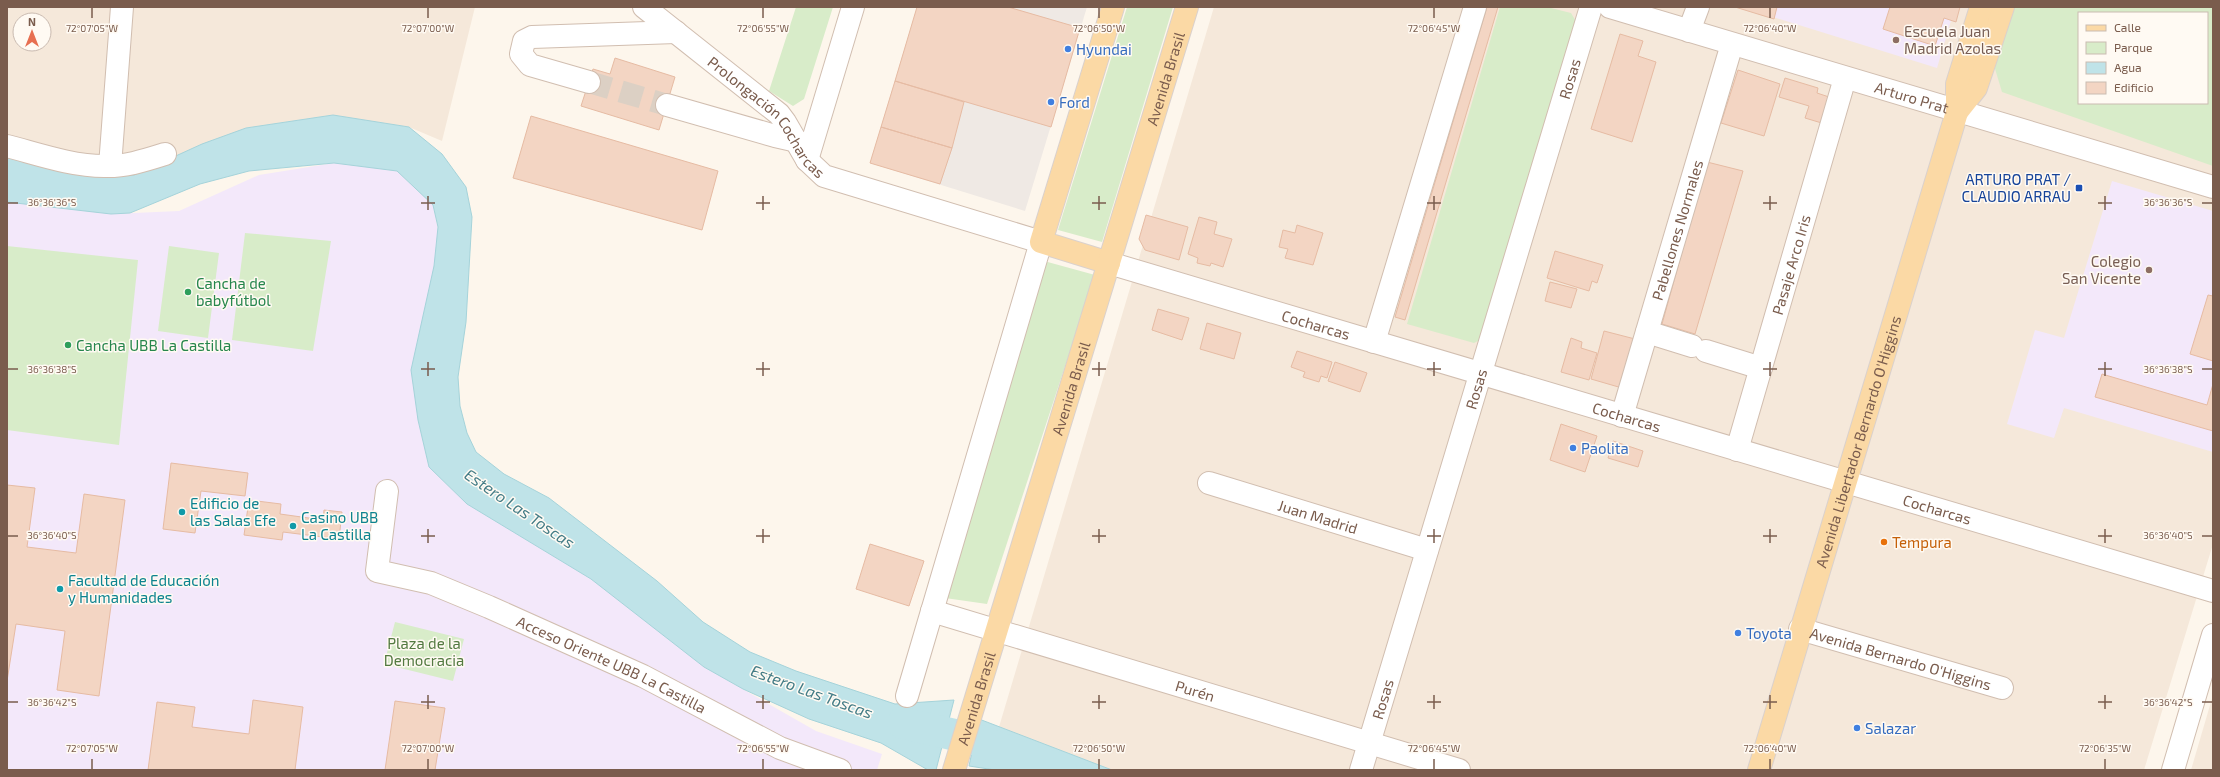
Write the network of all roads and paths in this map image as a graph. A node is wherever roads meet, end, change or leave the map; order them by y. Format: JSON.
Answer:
{"nodes":[{"id":1,"x":122,"y":7,"type":"edge"},
{"id":2,"x":644,"y":7,"type":"edge"},
{"id":3,"x":853,"y":7,"type":"edge"},
{"id":4,"x":1113,"y":7,"type":"edge"},
{"id":5,"x":1187,"y":7,"type":"edge"},
{"id":6,"x":1475,"y":7,"type":"edge"},
{"id":7,"x":1591,"y":7,"type":"edge"},
{"id":8,"x":1610,"y":7,"type":"edge"},
{"id":9,"x":1698,"y":7,"type":"edge"},
{"id":10,"x":1981,"y":7,"type":"edge"},
{"id":11,"x":2003,"y":7,"type":"edge"},
{"id":12,"x":1689,"y":31,"type":"junction"},
{"id":13,"x":676,"y":32,"type":"junction"},
{"id":14,"x":1732,"y":44,"type":"junction"},
{"id":15,"x":1845,"y":78,"type":"junction"},
{"id":16,"x":589,"y":82,"type":"tunnel mouth"},
{"id":17,"x":666,"y":105,"type":"tunnel mouth"},
{"id":18,"x":1956,"y":112,"type":"junction"},
{"id":19,"x":797,"y":141,"type":"junction"},
{"id":20,"x":7,"y":146,"type":"edge"},
{"id":21,"x":165,"y":154,"type":"dead end"},
{"id":22,"x":807,"y":160,"type":"junction"},
{"id":23,"x":110,"y":166,"type":"junction"},
{"id":24,"x":2213,"y":187,"type":"edge"},
{"id":25,"x":1041,"y":242,"type":"junction"},
{"id":26,"x":1109,"y":263,"type":"junction"},
{"id":27,"x":1647,"y":332,"type":"junction"},
{"id":28,"x":1374,"y":342,"type":"junction"},
{"id":29,"x":1761,"y":368,"type":"junction"},
{"id":30,"x":1481,"y":373,"type":"junction"},
{"id":31,"x":1622,"y":416,"type":"junction"},
{"id":32,"x":1737,"y":450,"type":"junction"},
{"id":33,"x":1844,"y":482,"type":"junction"},
{"id":34,"x":1209,"y":483,"type":"dead end"},
{"id":35,"x":387,"y":490,"type":"dead end"},
{"id":36,"x":1428,"y":550,"type":"junction"},
{"id":37,"x":2213,"y":591,"type":"edge"},
{"id":38,"x":932,"y":611,"type":"junction"},
{"id":39,"x":1800,"y":629,"type":"junction"},
{"id":40,"x":997,"y":632,"type":"junction"},
{"id":41,"x":2213,"y":635,"type":"edge"},
{"id":42,"x":2002,"y":688,"type":"dead end"},
{"id":43,"x":907,"y":696,"type":"dead end"},
{"id":44,"x":1369,"y":743,"type":"junction"},
{"id":45,"x":840,"y":770,"type":"edge"},
{"id":46,"x":954,"y":770,"type":"edge"},
{"id":47,"x":1361,"y":770,"type":"edge"},
{"id":48,"x":1459,"y":770,"type":"edge"},
{"id":49,"x":1759,"y":770,"type":"edge"},
{"id":50,"x":2173,"y":770,"type":"edge"}],
"edges":[{"from":1,"to":23,"type":"street"},
{"from":2,"to":13,"type":"street","name":"Prolongación Cocharcas"},
{"from":3,"to":22,"type":"street"},
{"from":4,"to":25,"type":"main road"},
{"from":5,"to":26,"type":"main road","name":"Avenida Brasil"},
{"from":6,"to":28,"type":"street"},
{"from":7,"to":30,"type":"street","name":"Rosas"},
{"from":8,"to":12,"type":"street","name":"Arturo Prat"},
{"from":9,"to":12,"type":"street"},
{"from":10,"to":18,"type":"main road","name":"Avenida Libertador Bernardo O'Higgins"},
{"from":11,"to":18,"type":"main road","name":"Avenida Libertador Bernardo O'Higgins"},
{"from":12,"to":14,"type":"street","name":"Arturo Prat"},
{"from":13,"to":16,"type":"street"},
{"from":13,"to":19,"type":"street","name":"Prolongación Cocharcas"},
{"from":14,"to":15,"type":"street","name":"Arturo Prat"},
{"from":14,"to":27,"type":"street","name":"Pabellones Normales"},
{"from":15,"to":18,"type":"street","name":"Arturo Prat"},
{"from":15,"to":29,"type":"street","name":"Pasaje Arco Iris"},
{"from":17,"to":19,"type":"street"},
{"from":18,"to":24,"type":"street","name":"Arturo Prat"},
{"from":18,"to":33,"type":"main road","name":"Avenida Libertador Bernardo O'Higgins"},
{"from":19,"to":22,"type":"street","name":"Prolongación Cocharcas"},
{"from":20,"to":23,"type":"street"},
{"from":21,"to":23,"type":"street"},
{"from":22,"to":25,"type":"street","name":"Prolongación Cocharcas"},
{"from":25,"to":26,"type":"main road","name":"Cocharcas"},
{"from":25,"to":38,"type":"street"},
{"from":26,"to":28,"type":"street","name":"Cocharcas"},
{"from":26,"to":40,"type":"main road","name":"Avenida Brasil"},
{"from":27,"to":29,"type":"street"},
{"from":27,"to":31,"type":"street","name":"Pabellones Normales"},
{"from":28,"to":30,"type":"street","name":"Cocharcas"},
{"from":29,"to":32,"type":"street","name":"Pasaje Arco Iris"},
{"from":30,"to":31,"type":"street","name":"Cocharcas"},
{"from":30,"to":36,"type":"street","name":"Rosas"},
{"from":31,"to":32,"type":"street","name":"Cocharcas"},
{"from":32,"to":33,"type":"street","name":"Cocharcas"},
{"from":33,"to":37,"type":"street","name":"Cocharcas"},
{"from":33,"to":39,"type":"main road","name":"Avenida Libertador Bernardo O'Higgins"},
{"from":34,"to":36,"type":"street","name":"Juan Madrid"},
{"from":35,"to":45,"type":"street","name":"Acceso Oriente UBB La Castilla"},
{"from":36,"to":44,"type":"street","name":"Rosas"},
{"from":38,"to":40,"type":"street","name":"Purén"},
{"from":38,"to":43,"type":"street"},
{"from":39,"to":42,"type":"street","name":"Avenida Bernardo O'Higgins"},
{"from":39,"to":49,"type":"main road","name":"Avenida Libertador Bernardo O'Higgins"},
{"from":40,"to":44,"type":"street","name":"Purén"},
{"from":40,"to":46,"type":"main road","name":"Avenida Brasil"},
{"from":41,"to":50,"type":"street"},
{"from":44,"to":47,"type":"street","name":"Rosas"},
{"from":44,"to":48,"type":"street","name":"Purén"}]}
